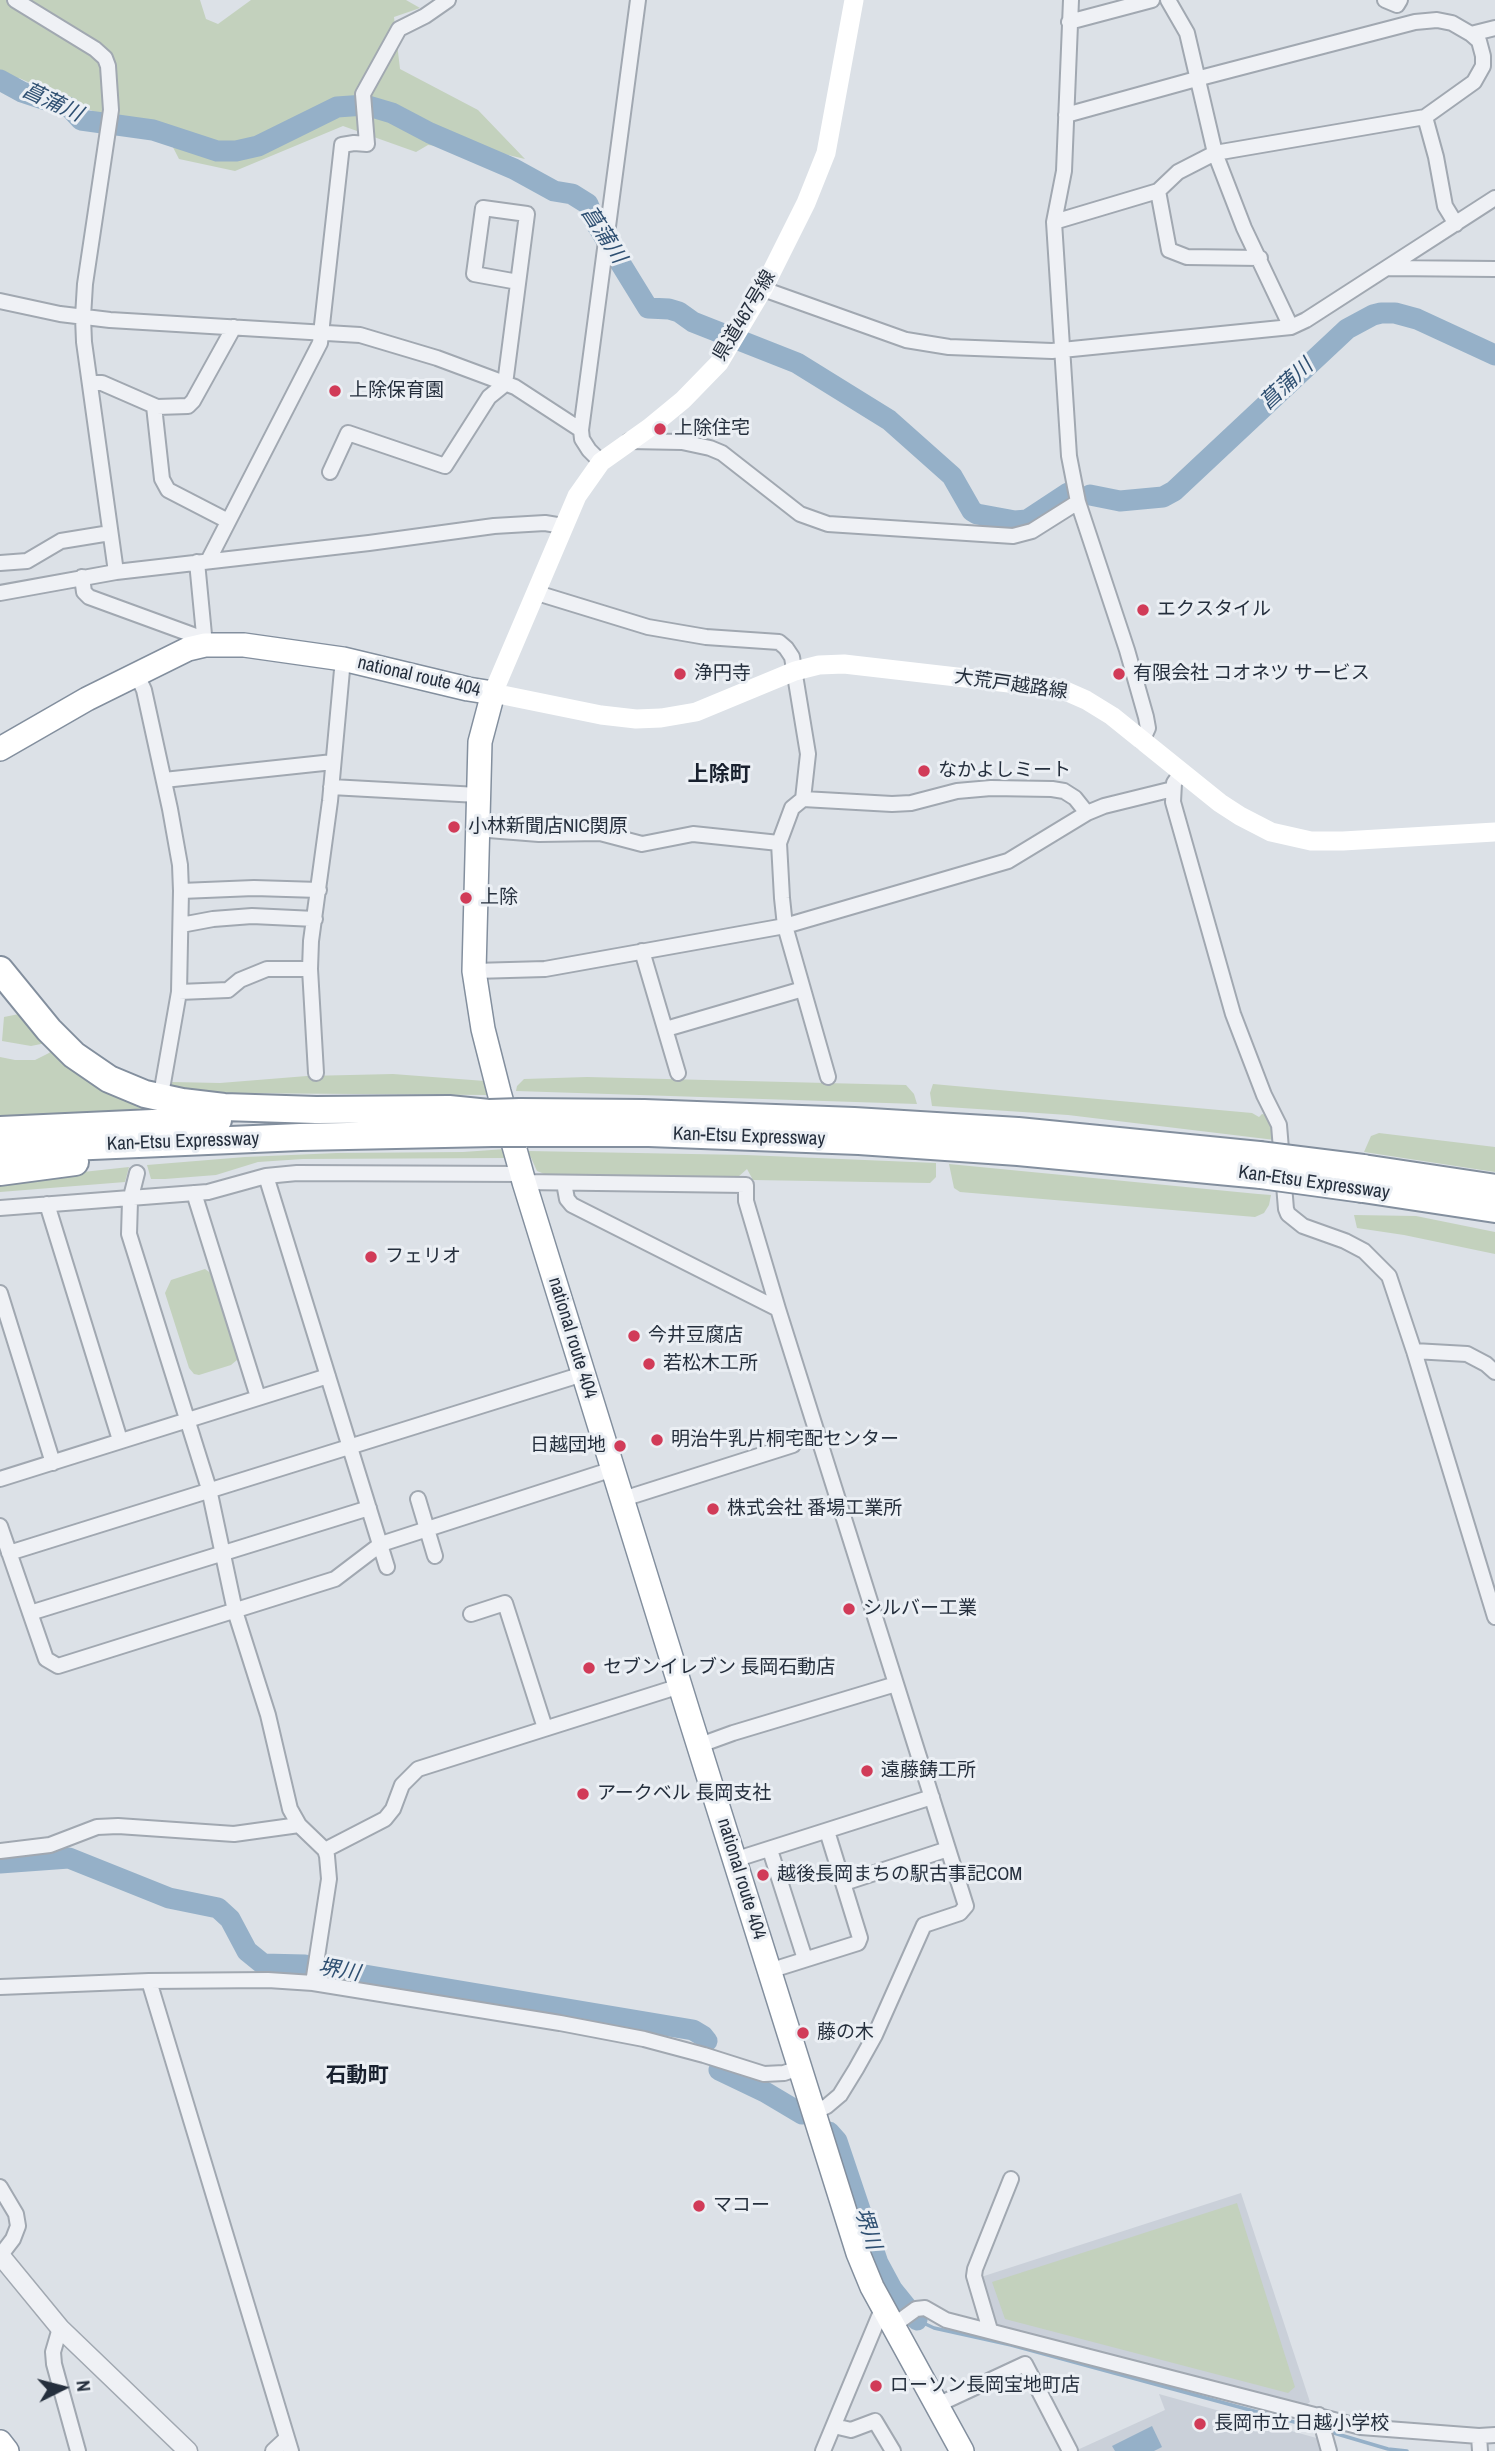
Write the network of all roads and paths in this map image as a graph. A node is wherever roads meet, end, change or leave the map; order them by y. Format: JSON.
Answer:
{"nodes":[{"id":1,"x":15,"y":0,"type":"edge"},
{"id":2,"x":447,"y":0,"type":"edge"},
{"id":3,"x":638,"y":0,"type":"edge"},
{"id":4,"x":854,"y":0,"type":"edge"},
{"id":5,"x":1071,"y":0,"type":"edge"},
{"id":6,"x":1152,"y":0,"type":"edge"},
{"id":7,"x":1168,"y":0,"type":"edge"},
{"id":8,"x":1385,"y":0,"type":"edge"},
{"id":9,"x":1400,"y":0,"type":"edge"},
{"id":10,"x":1069,"y":22,"type":"junction"},
{"id":11,"x":1495,"y":28,"type":"edge"},
{"id":12,"x":1471,"y":34,"type":"junction"},
{"id":13,"x":1199,"y":78,"type":"junction"},
{"id":14,"x":1066,"y":115,"type":"junction"},
{"id":15,"x":1425,"y":117,"type":"junction"},
{"id":16,"x":1215,"y":153,"type":"junction"},
{"id":17,"x":1158,"y":191,"type":"junction"},
{"id":18,"x":1495,"y":198,"type":"edge"},
{"id":19,"x":1054,"y":222,"type":"junction"},
{"id":20,"x":1456,"y":224,"type":"junction"},
{"id":21,"x":1260,"y":258,"type":"junction"},
{"id":22,"x":1386,"y":268,"type":"junction"},
{"id":23,"x":1495,"y":269,"type":"edge"},
{"id":24,"x":518,"y":282,"type":"junction"},
{"id":25,"x":763,"y":289,"type":"junction"},
{"id":26,"x":0,"y":301,"type":"edge"},
{"id":27,"x":83,"y":317,"type":"junction"},
{"id":28,"x":234,"y":327,"type":"junction"},
{"id":29,"x":1291,"y":327,"type":"junction"},
{"id":30,"x":321,"y":335,"type":"junction"},
{"id":31,"x":1061,"y":350,"type":"junction"},
{"id":32,"x":91,"y":383,"type":"junction"},
{"id":33,"x":505,"y":384,"type":"junction"},
{"id":34,"x":154,"y":406,"type":"junction"},
{"id":35,"x":581,"y":430,"type":"junction"},
{"id":36,"x":628,"y":441,"type":"junction"},
{"id":37,"x":601,"y":462,"type":"junction"},
{"id":38,"x":330,"y":472,"type":"dead end"},
{"id":39,"x":1078,"y":502,"type":"junction"},
{"id":40,"x":228,"y":521,"type":"junction"},
{"id":41,"x":563,"y":526,"type":"junction"},
{"id":42,"x":110,"y":533,"type":"junction"},
{"id":43,"x":203,"y":561,"type":"junction"},
{"id":44,"x":0,"y":563,"type":"edge"},
{"id":45,"x":116,"y":572,"type":"junction"},
{"id":46,"x":82,"y":577,"type":"junction"},
{"id":47,"x":0,"y":593,"type":"edge"},
{"id":48,"x":537,"y":593,"type":"junction"},
{"id":49,"x":205,"y":645,"type":"junction"},
{"id":50,"x":343,"y":659,"type":"junction"},
{"id":51,"x":795,"y":671,"type":"junction"},
{"id":52,"x":137,"y":675,"type":"junction"},
{"id":53,"x":493,"y":693,"type":"junction"},
{"id":54,"x":1142,"y":741,"type":"junction"},
{"id":55,"x":2,"y":742,"type":"edge"},
{"id":56,"x":332,"y":762,"type":"junction"},
{"id":57,"x":164,"y":780,"type":"junction"},
{"id":58,"x":1177,"y":781,"type":"junction"},
{"id":59,"x":331,"y":788,"type":"junction"},
{"id":60,"x":478,"y":795,"type":"junction"},
{"id":61,"x":803,"y":799,"type":"junction"},
{"id":62,"x":1087,"y":813,"type":"junction"},
{"id":63,"x":476,"y":829,"type":"junction"},
{"id":64,"x":1495,"y":832,"type":"edge"},
{"id":65,"x":779,"y":843,"type":"junction"},
{"id":66,"x":319,"y":890,"type":"junction"},
{"id":67,"x":181,"y":891,"type":"junction"},
{"id":68,"x":315,"y":919,"type":"junction"},
{"id":69,"x":181,"y":925,"type":"junction"},
{"id":70,"x":785,"y":926,"type":"junction"},
{"id":71,"x":642,"y":951,"type":"junction"},
{"id":72,"x":310,"y":969,"type":"junction"},
{"id":73,"x":0,"y":970,"type":"edge"},
{"id":74,"x":474,"y":971,"type":"junction"},
{"id":75,"x":803,"y":989,"type":"junction"},
{"id":76,"x":179,"y":992,"type":"junction"},
{"id":77,"x":666,"y":1029,"type":"junction"},
{"id":78,"x":316,"y":1073,"type":"dead end"},
{"id":79,"x":678,"y":1073,"type":"dead end"},
{"id":80,"x":828,"y":1077,"type":"dead end"},
{"id":81,"x":162,"y":1089,"type":"dead end"},
{"id":82,"x":490,"y":1123,"type":"junction"},
{"id":83,"x":0,"y":1130,"type":"edge"},
{"id":84,"x":408,"y":1134,"type":"junction"},
{"id":85,"x":0,"y":1150,"type":"edge"},
{"id":86,"x":0,"y":1172,"type":"edge"},
{"id":87,"x":137,"y":1172,"type":"dead end"},
{"id":88,"x":266,"y":1176,"type":"junction"},
{"id":89,"x":523,"y":1178,"type":"junction"},
{"id":90,"x":1363,"y":1178,"type":"junction"},
{"id":91,"x":564,"y":1183,"type":"junction"},
{"id":92,"x":1495,"y":1188,"type":"edge"},
{"id":93,"x":194,"y":1193,"type":"junction"},
{"id":94,"x":131,"y":1196,"type":"junction"},
{"id":95,"x":47,"y":1204,"type":"junction"},
{"id":96,"x":0,"y":1208,"type":"edge"},
{"id":97,"x":1495,"y":1209,"type":"edge"},
{"id":98,"x":0,"y":1293,"type":"edge"},
{"id":99,"x":778,"y":1309,"type":"junction"},
{"id":100,"x":1415,"y":1351,"type":"junction"},
{"id":101,"x":1495,"y":1372,"type":"edge"},
{"id":102,"x":583,"y":1374,"type":"junction"},
{"id":103,"x":328,"y":1376,"type":"junction"},
{"id":104,"x":258,"y":1397,"type":"junction"},
{"id":105,"x":188,"y":1420,"type":"junction"},
{"id":106,"x":120,"y":1440,"type":"junction"},
{"id":107,"x":793,"y":1445,"type":"dead end"},
{"id":108,"x":351,"y":1446,"type":"junction"},
{"id":109,"x":52,"y":1462,"type":"junction"},
{"id":110,"x":613,"y":1469,"type":"junction"},
{"id":111,"x":0,"y":1479,"type":"edge"},
{"id":112,"x":209,"y":1489,"type":"junction"},
{"id":113,"x":418,"y":1499,"type":"dead end"},
{"id":114,"x":622,"y":1499,"type":"junction"},
{"id":115,"x":369,"y":1508,"type":"junction"},
{"id":116,"x":0,"y":1526,"type":"edge"},
{"id":117,"x":428,"y":1529,"type":"junction"},
{"id":118,"x":380,"y":1544,"type":"junction"},
{"id":119,"x":223,"y":1552,"type":"junction"},
{"id":120,"x":9,"y":1553,"type":"junction"},
{"id":121,"x":435,"y":1556,"type":"dead end"},
{"id":122,"x":387,"y":1567,"type":"dead end"},
{"id":123,"x":235,"y":1611,"type":"junction"},
{"id":124,"x":30,"y":1613,"type":"junction"},
{"id":125,"x":471,"y":1614,"type":"dead end"},
{"id":126,"x":1495,"y":1617,"type":"edge"},
{"id":127,"x":896,"y":1684,"type":"junction"},
{"id":128,"x":680,"y":1686,"type":"junction"},
{"id":129,"x":545,"y":1728,"type":"junction"},
{"id":130,"x":699,"y":1745,"type":"junction"},
{"id":131,"x":932,"y":1797,"type":"junction"},
{"id":132,"x":299,"y":1825,"type":"junction"},
{"id":133,"x":827,"y":1831,"type":"junction"},
{"id":134,"x":948,"y":1849,"type":"junction"},
{"id":135,"x":325,"y":1850,"type":"junction"},
{"id":136,"x":770,"y":1850,"type":"junction"},
{"id":137,"x":0,"y":1851,"type":"edge"},
{"id":138,"x":734,"y":1860,"type":"junction"},
{"id":139,"x":844,"y":1883,"type":"junction"},
{"id":140,"x":804,"y":1959,"type":"junction"},
{"id":141,"x":769,"y":1971,"type":"junction"},
{"id":142,"x":315,"y":1972,"type":"junction"},
{"id":143,"x":149,"y":1981,"type":"junction"},
{"id":144,"x":0,"y":1987,"type":"edge"},
{"id":145,"x":799,"y":2068,"type":"junction"},
{"id":146,"x":813,"y":2113,"type":"junction"},
{"id":147,"x":1011,"y":2179,"type":"dead end"},
{"id":148,"x":0,"y":2187,"type":"edge"},
{"id":149,"x":0,"y":2256,"type":"edge"},
{"id":150,"x":899,"y":2315,"type":"junction"},
{"id":151,"x":60,"y":2328,"type":"junction"},
{"id":152,"x":990,"y":2330,"type":"junction"},
{"id":153,"x":937,"y":2405,"type":"junction"},
{"id":154,"x":1319,"y":2415,"type":"junction"},
{"id":155,"x":834,"y":2426,"type":"junction"},
{"id":156,"x":1495,"y":2435,"type":"edge"},
{"id":157,"x":0,"y":2441,"type":"edge"},
{"id":158,"x":289,"y":2444,"type":"edge"},
{"id":159,"x":1479,"y":2444,"type":"edge"},
{"id":160,"x":7,"y":2451,"type":"edge"},
{"id":161,"x":78,"y":2451,"type":"edge"},
{"id":162,"x":188,"y":2451,"type":"edge"},
{"id":163,"x":273,"y":2451,"type":"edge"},
{"id":164,"x":823,"y":2451,"type":"edge"},
{"id":165,"x":893,"y":2451,"type":"edge"},
{"id":166,"x":962,"y":2451,"type":"edge"},
{"id":167,"x":1070,"y":2451,"type":"edge"},
{"id":168,"x":1329,"y":2451,"type":"edge"}],
"edges":[{"from":1,"to":27,"type":"street"},
{"from":2,"to":30,"type":"street"},
{"from":3,"to":35,"type":"street"},
{"from":4,"to":25,"type":"main road","name":"県道467号線"},
{"from":5,"to":10,"type":"street"},
{"from":6,"to":10,"type":"street"},
{"from":7,"to":13,"type":"street"},
{"from":8,"to":9,"type":"street"},
{"from":10,"to":14,"type":"street"},
{"from":11,"to":12,"type":"street"},
{"from":12,"to":13,"type":"street"},
{"from":12,"to":15,"type":"street"},
{"from":13,"to":14,"type":"street"},
{"from":13,"to":16,"type":"street"},
{"from":14,"to":19,"type":"street"},
{"from":15,"to":16,"type":"street"},
{"from":15,"to":20,"type":"street"},
{"from":16,"to":17,"type":"street"},
{"from":16,"to":21,"type":"street"},
{"from":17,"to":19,"type":"street"},
{"from":17,"to":21,"type":"street"},
{"from":18,"to":20,"type":"street"},
{"from":19,"to":31,"type":"street"},
{"from":20,"to":22,"type":"street"},
{"from":21,"to":29,"type":"street"},
{"from":22,"to":23,"type":"street"},
{"from":22,"to":29,"type":"street"},
{"from":24,"to":24,"type":"street"},
{"from":24,"to":33,"type":"street"},
{"from":25,"to":31,"type":"street"},
{"from":25,"to":36,"type":"main road","name":"県道467号線"},
{"from":26,"to":27,"type":"street"},
{"from":27,"to":28,"type":"street"},
{"from":27,"to":32,"type":"street"},
{"from":28,"to":30,"type":"street"},
{"from":28,"to":34,"type":"street"},
{"from":29,"to":31,"type":"street"},
{"from":30,"to":33,"type":"street"},
{"from":30,"to":40,"type":"street"},
{"from":31,"to":39,"type":"street"},
{"from":32,"to":34,"type":"street"},
{"from":32,"to":42,"type":"street"},
{"from":33,"to":35,"type":"street"},
{"from":33,"to":38,"type":"street"},
{"from":34,"to":40,"type":"street"},
{"from":35,"to":37,"type":"street"},
{"from":36,"to":37,"type":"main road","name":"県道467号線"},
{"from":36,"to":39,"type":"street"},
{"from":37,"to":41,"type":"main road","name":"県道467号線"},
{"from":39,"to":54,"type":"street"},
{"from":40,"to":43,"type":"street"},
{"from":41,"to":43,"type":"street"},
{"from":41,"to":48,"type":"main road","name":"県道467号線"},
{"from":42,"to":44,"type":"street"},
{"from":42,"to":45,"type":"street"},
{"from":43,"to":45,"type":"street"},
{"from":43,"to":49,"type":"street"},
{"from":45,"to":46,"type":"street"},
{"from":46,"to":47,"type":"street"},
{"from":46,"to":49,"type":"street"},
{"from":48,"to":51,"type":"street"},
{"from":48,"to":53,"type":"main road","name":"県道467号線"},
{"from":49,"to":50,"type":"highway","name":"national route 404"},
{"from":49,"to":52,"type":"highway","name":"national route 404"},
{"from":50,"to":53,"type":"highway","name":"national route 404"},
{"from":50,"to":56,"type":"street"},
{"from":51,"to":53,"type":"main road","name":"大荒戸越路線"},
{"from":51,"to":54,"type":"main road","name":"大荒戸越路線"},
{"from":51,"to":61,"type":"street"},
{"from":52,"to":55,"type":"highway","name":"national route 404"},
{"from":52,"to":57,"type":"street"},
{"from":53,"to":60,"type":"highway","name":"national route 404"},
{"from":54,"to":58,"type":"main road","name":"大荒戸越路線"},
{"from":56,"to":57,"type":"street"},
{"from":56,"to":59,"type":"street"},
{"from":57,"to":67,"type":"street"},
{"from":58,"to":62,"type":"street"},
{"from":58,"to":64,"type":"main road","name":"大荒戸越路線"},
{"from":58,"to":100,"type":"street"},
{"from":59,"to":60,"type":"street"},
{"from":59,"to":66,"type":"street"},
{"from":60,"to":63,"type":"highway","name":"national route 404"},
{"from":61,"to":62,"type":"street"},
{"from":61,"to":65,"type":"street"},
{"from":62,"to":70,"type":"street"},
{"from":63,"to":65,"type":"street"},
{"from":63,"to":74,"type":"highway","name":"national route 404"},
{"from":65,"to":70,"type":"street"},
{"from":66,"to":67,"type":"street"},
{"from":66,"to":68,"type":"street"},
{"from":67,"to":69,"type":"street"},
{"from":68,"to":69,"type":"street"},
{"from":68,"to":72,"type":"street"},
{"from":69,"to":76,"type":"street"},
{"from":70,"to":71,"type":"street"},
{"from":70,"to":75,"type":"street"},
{"from":71,"to":74,"type":"street"},
{"from":71,"to":77,"type":"street"},
{"from":72,"to":76,"type":"street"},
{"from":72,"to":78,"type":"street"},
{"from":73,"to":82,"type":"highway"},
{"from":74,"to":89,"type":"highway","name":"national route 404"},
{"from":75,"to":77,"type":"street"},
{"from":75,"to":80,"type":"street"},
{"from":76,"to":81,"type":"street"},
{"from":77,"to":79,"type":"street"},
{"from":82,"to":83,"type":"highway","name":"Kan-Etsu Expressway"},
{"from":82,"to":84,"type":"highway","name":"Kan-Etsu Expressway"},
{"from":82,"to":90,"type":"highway","name":"Kan-Etsu Expressway","bridge":true},
{"from":84,"to":85,"type":"highway","name":"Kan-Etsu Expressway"},
{"from":84,"to":86,"type":"highway"},
{"from":87,"to":94,"type":"street"},
{"from":88,"to":89,"type":"street"},
{"from":88,"to":93,"type":"street"},
{"from":88,"to":103,"type":"street"},
{"from":89,"to":91,"type":"street"},
{"from":89,"to":102,"type":"highway","name":"national route 404"},
{"from":90,"to":92,"type":"highway","name":"Kan-Etsu Expressway"},
{"from":90,"to":97,"type":"highway","name":"Kan-Etsu Expressway"},
{"from":91,"to":99,"type":"street"},
{"from":91,"to":99,"type":"street"},
{"from":93,"to":94,"type":"street"},
{"from":93,"to":104,"type":"street"},
{"from":94,"to":95,"type":"street"},
{"from":94,"to":105,"type":"street"},
{"from":95,"to":96,"type":"street"},
{"from":95,"to":106,"type":"street"},
{"from":98,"to":109,"type":"street"},
{"from":99,"to":127,"type":"street"},
{"from":100,"to":101,"type":"street"},
{"from":100,"to":126,"type":"street"},
{"from":102,"to":108,"type":"street"},
{"from":102,"to":110,"type":"highway","name":"national route 404"},
{"from":103,"to":104,"type":"street"},
{"from":103,"to":108,"type":"street"},
{"from":104,"to":105,"type":"street"},
{"from":105,"to":106,"type":"street"},
{"from":105,"to":112,"type":"street"},
{"from":106,"to":109,"type":"street"},
{"from":107,"to":114,"type":"street"},
{"from":108,"to":112,"type":"street"},
{"from":108,"to":115,"type":"street"},
{"from":109,"to":111,"type":"street"},
{"from":110,"to":114,"type":"highway","name":"national route 404"},
{"from":110,"to":117,"type":"street"},
{"from":112,"to":119,"type":"street"},
{"from":112,"to":120,"type":"street"},
{"from":113,"to":117,"type":"street"},
{"from":114,"to":128,"type":"highway","name":"national route 404"},
{"from":115,"to":118,"type":"street"},
{"from":115,"to":119,"type":"street"},
{"from":116,"to":120,"type":"street"},
{"from":117,"to":118,"type":"street"},
{"from":117,"to":121,"type":"street"},
{"from":118,"to":122,"type":"street"},
{"from":118,"to":123,"type":"street"},
{"from":119,"to":123,"type":"street"},
{"from":119,"to":124,"type":"street"},
{"from":120,"to":124,"type":"street"},
{"from":123,"to":124,"type":"street"},
{"from":123,"to":132,"type":"street"},
{"from":125,"to":129,"type":"street"},
{"from":127,"to":130,"type":"street"},
{"from":127,"to":131,"type":"street"},
{"from":128,"to":129,"type":"street"},
{"from":128,"to":130,"type":"highway","name":"national route 404"},
{"from":129,"to":135,"type":"street"},
{"from":130,"to":138,"type":"highway","name":"national route 404"},
{"from":131,"to":133,"type":"street"},
{"from":131,"to":134,"type":"street"},
{"from":132,"to":135,"type":"street"},
{"from":132,"to":137,"type":"street"},
{"from":133,"to":136,"type":"street"},
{"from":133,"to":139,"type":"street"},
{"from":134,"to":139,"type":"street"},
{"from":134,"to":146,"type":"street"},
{"from":135,"to":142,"type":"street"},
{"from":136,"to":138,"type":"street"},
{"from":136,"to":140,"type":"street"},
{"from":138,"to":141,"type":"highway","name":"national route 404"},
{"from":139,"to":140,"type":"street"},
{"from":140,"to":141,"type":"street"},
{"from":141,"to":145,"type":"highway","name":"national route 404"},
{"from":142,"to":143,"type":"street"},
{"from":142,"to":145,"type":"street"},
{"from":143,"to":144,"type":"street"},
{"from":143,"to":158,"type":"street"},
{"from":145,"to":146,"type":"highway","name":"national route 404"},
{"from":146,"to":150,"type":"highway","name":"national route 404"},
{"from":147,"to":152,"type":"street"},
{"from":148,"to":149,"type":"street"},
{"from":149,"to":151,"type":"street"},
{"from":150,"to":152,"type":"street"},
{"from":150,"to":153,"type":"highway","name":"national route 404"},
{"from":150,"to":155,"type":"street"},
{"from":151,"to":161,"type":"street"},
{"from":151,"to":162,"type":"street"},
{"from":152,"to":154,"type":"street"},
{"from":153,"to":166,"type":"highway","name":"national route 404"},
{"from":153,"to":167,"type":"street"},
{"from":154,"to":159,"type":"street"},
{"from":154,"to":168,"type":"street"},
{"from":155,"to":164,"type":"street"},
{"from":155,"to":165,"type":"street"},
{"from":156,"to":159,"type":"street"},
{"from":157,"to":160,"type":"highway"},
{"from":158,"to":163,"type":"street"}]}
